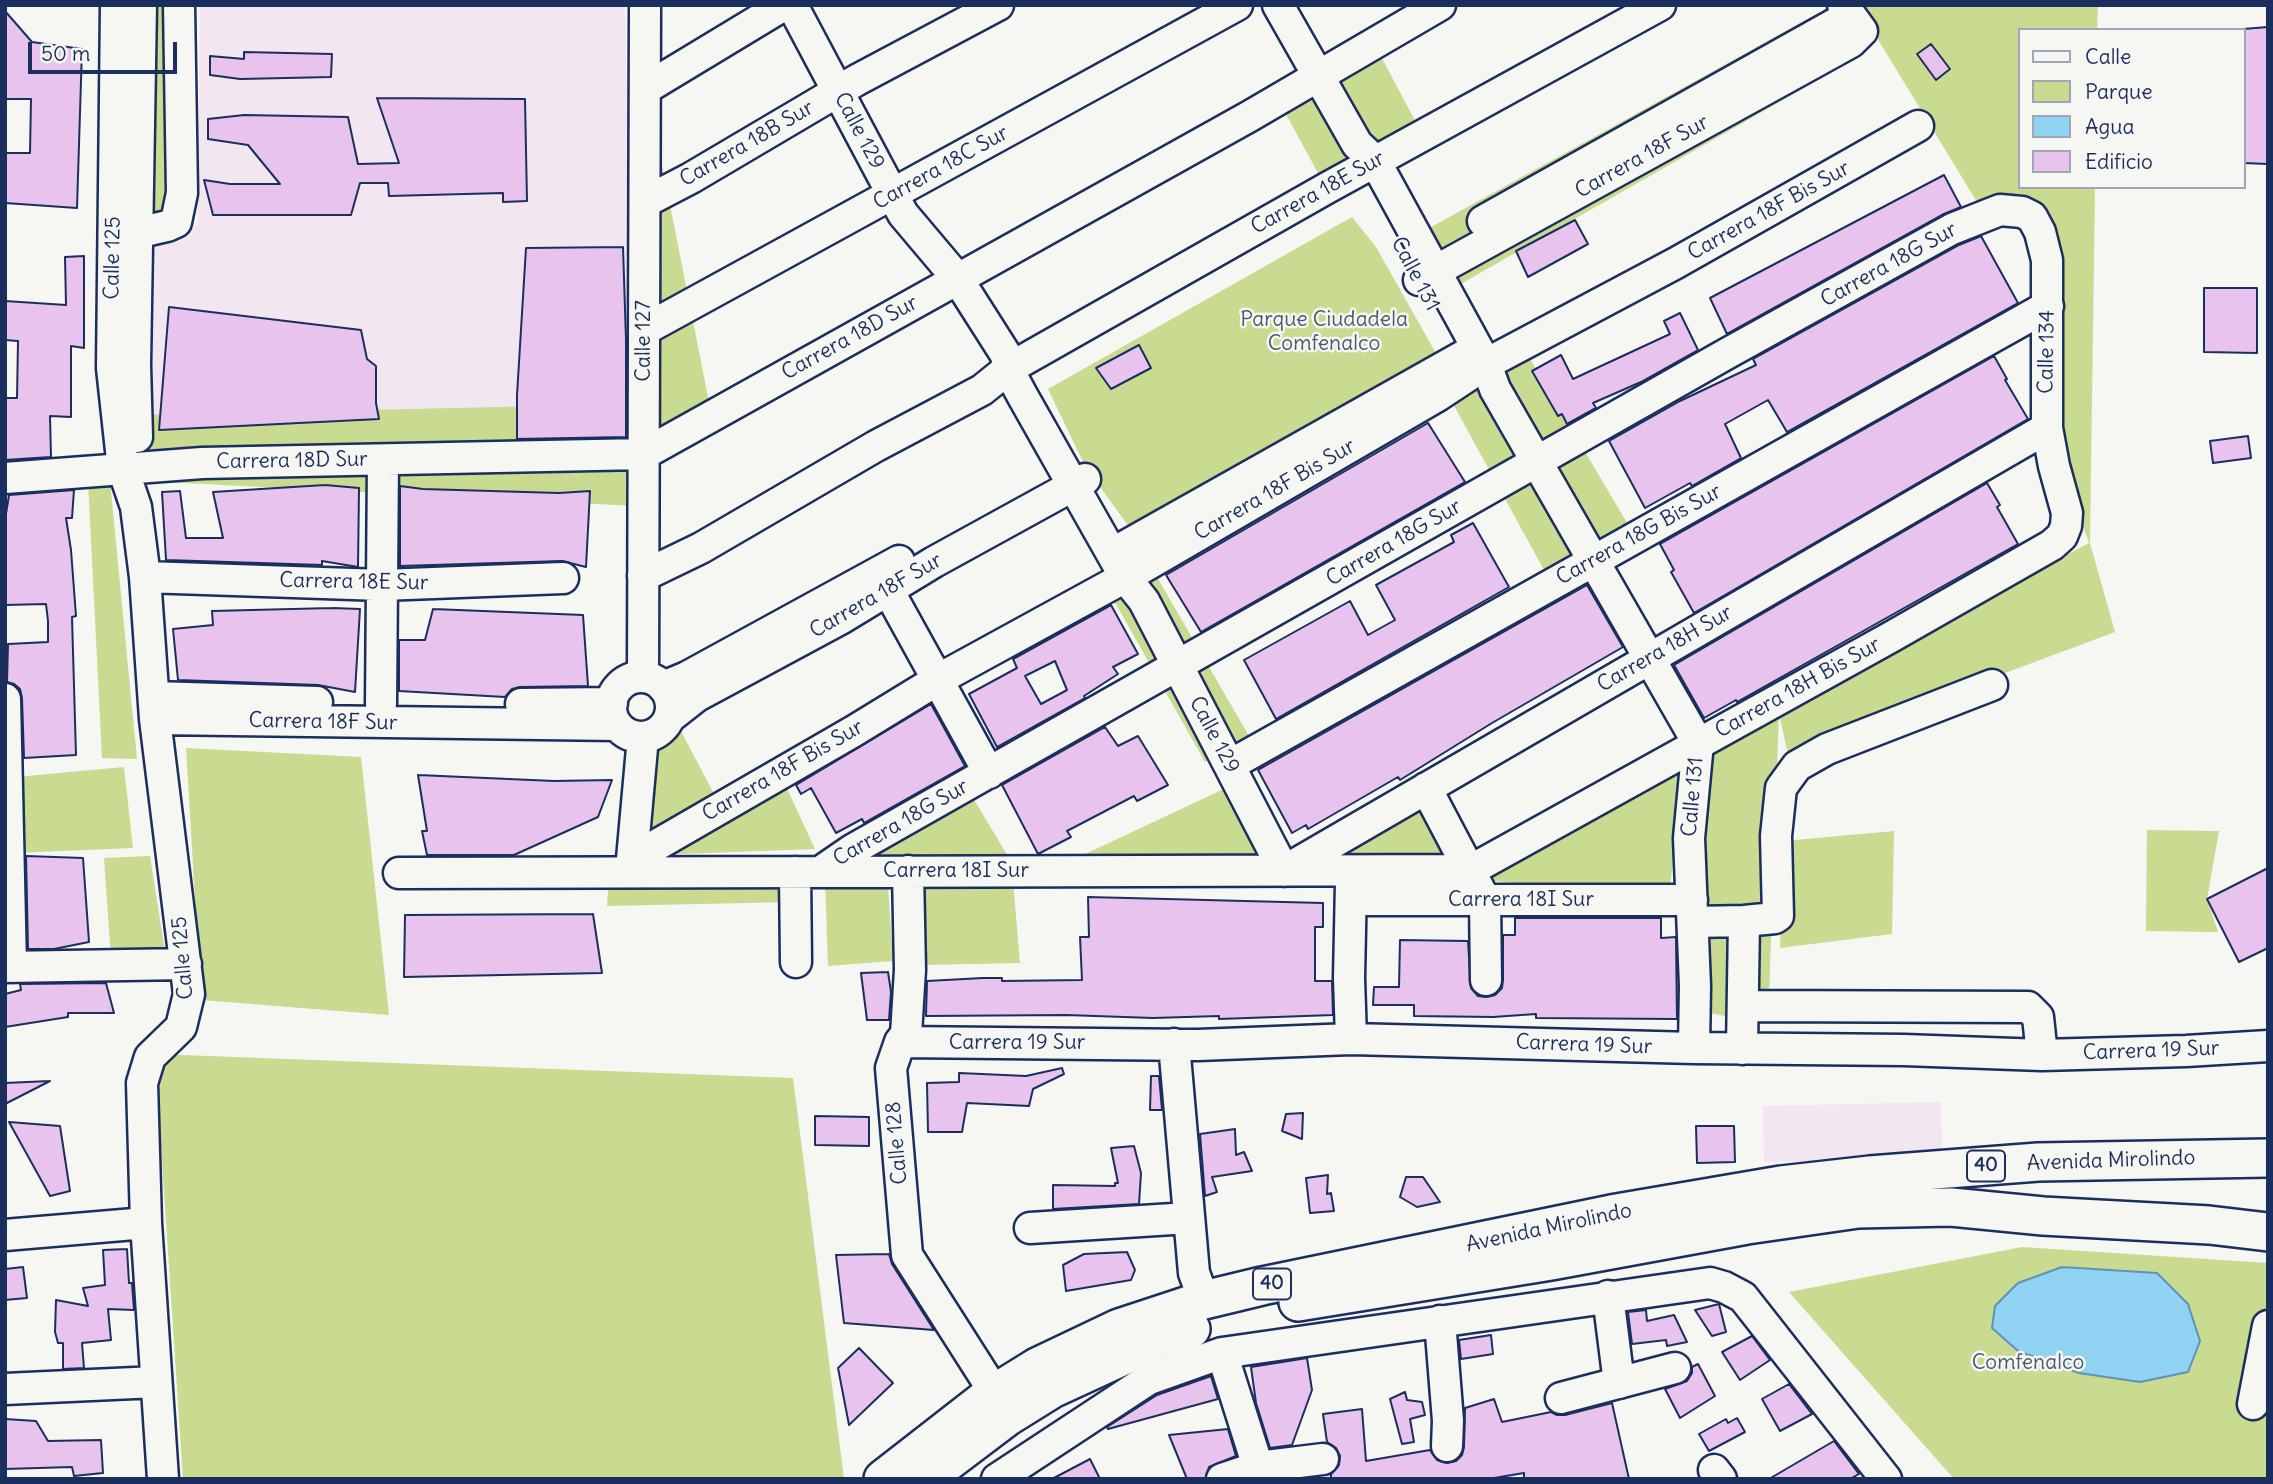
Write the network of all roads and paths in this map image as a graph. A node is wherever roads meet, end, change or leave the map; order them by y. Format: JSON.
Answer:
{"nodes":[{"id":1,"x":116,"y":5,"type":"edge"},
{"id":2,"x":141,"y":5,"type":"edge"},
{"id":3,"x":179,"y":5,"type":"edge"},
{"id":4,"x":645,"y":5,"type":"edge"},
{"id":5,"x":784,"y":5,"type":"edge"},
{"id":6,"x":792,"y":5,"type":"edge"},
{"id":7,"x":998,"y":5,"type":"edge"},
{"id":8,"x":1237,"y":5,"type":"edge"},
{"id":9,"x":1278,"y":5,"type":"edge"},
{"id":10,"x":1440,"y":5,"type":"edge"},
{"id":11,"x":1660,"y":5,"type":"edge"},
{"id":12,"x":1851,"y":17,"type":"edge"},
{"id":13,"x":1317,"y":75,"type":"junction"},
{"id":14,"x":645,"y":89,"type":"junction"},
{"id":15,"x":838,"y":91,"type":"junction"},
{"id":16,"x":1918,"y":126,"type":"dead end"},
{"id":17,"x":1369,"y":168,"type":"junction"},
{"id":18,"x":893,"y":195,"type":"junction"},
{"id":19,"x":645,"y":202,"type":"junction"},
{"id":20,"x":1973,"y":220,"type":"joint"},
{"id":21,"x":137,"y":233,"type":"junction"},
{"id":22,"x":1422,"y":267,"type":"junction"},
{"id":23,"x":957,"y":278,"type":"junction"},
{"id":24,"x":2048,"y":306,"type":"junction"},
{"id":25,"x":644,"y":330,"type":"junction"},
{"id":26,"x":1478,"y":366,"type":"junction"},
{"id":27,"x":1016,"y":369,"type":"junction"},
{"id":28,"x":2047,"y":428,"type":"junction"},
{"id":29,"x":644,"y":454,"type":"junction"},
{"id":30,"x":590,"y":457,"type":"dead end"},
{"id":31,"x":383,"y":461,"type":"junction"},
{"id":32,"x":1537,"y":462,"type":"junction"},
{"id":33,"x":202,"y":463,"type":"junction"},
{"id":34,"x":130,"y":468,"type":"junction"},
{"id":35,"x":1074,"y":474,"type":"junction"},
{"id":36,"x":5,"y":478,"type":"edge"},
{"id":37,"x":2052,"y":545,"type":"joint"},
{"id":38,"x":1127,"y":561,"type":"junction"},
{"id":39,"x":1594,"y":561,"type":"junction"},
{"id":40,"x":643,"y":576,"type":"junction"},
{"id":41,"x":145,"y":577,"type":"junction"},
{"id":42,"x":564,"y":578,"type":"dead end"},
{"id":43,"x":382,"y":584,"type":"junction"},
{"id":44,"x":888,"y":590,"type":"junction"},
{"id":45,"x":1649,"y":658,"type":"junction"},
{"id":46,"x":1178,"y":667,"type":"junction"},
{"id":47,"x":939,"y":679,"type":"junction"},
{"id":48,"x":653,"y":682,"type":"junction"},
{"id":49,"x":1992,"y":685,"type":"dead end"},
{"id":50,"x":5,"y":699,"type":"edge"},
{"id":51,"x":381,"y":704,"type":"junction"},
{"id":52,"x":155,"y":708,"type":"junction"},
{"id":53,"x":669,"y":718,"type":"junction"},
{"id":54,"x":624,"y":722,"type":"junction"},
{"id":55,"x":1698,"y":743,"type":"junction"},
{"id":56,"x":1230,"y":765,"type":"junction"},
{"id":57,"x":989,"y":774,"type":"junction"},
{"id":58,"x":1426,"y":788,"type":"junction"},
{"id":59,"x":632,"y":863,"type":"junction"},
{"id":60,"x":1284,"y":870,"type":"junction"},
{"id":61,"x":1351,"y":870,"type":"junction"},
{"id":62,"x":1471,"y":870,"type":"junction"},
{"id":63,"x":807,"y":872,"type":"junction"},
{"id":64,"x":908,"y":872,"type":"junction"},
{"id":65,"x":398,"y":873,"type":"dead end"},
{"id":66,"x":1351,"y":900,"type":"junction"},
{"id":67,"x":1485,"y":900,"type":"junction"},
{"id":68,"x":1692,"y":911,"type":"junction"},
{"id":69,"x":1744,"y":921,"type":"junction"},
{"id":70,"x":796,"y":962,"type":"dead end"},
{"id":71,"x":186,"y":964,"type":"junction"},
{"id":72,"x":8,"y":967,"type":"edge"},
{"id":73,"x":1486,"y":980,"type":"dead end"},
{"id":74,"x":1744,"y":1006,"type":"junction"},
{"id":75,"x":1351,"y":1039,"type":"junction"},
{"id":76,"x":900,"y":1042,"type":"junction"},
{"id":77,"x":1174,"y":1044,"type":"junction"},
{"id":78,"x":2268,"y":1046,"type":"edge"},
{"id":79,"x":1694,"y":1048,"type":"junction"},
{"id":80,"x":1742,"y":1049,"type":"junction"},
{"id":81,"x":2042,"y":1055,"type":"junction"},
{"id":82,"x":2268,"y":1158,"type":"edge"},
{"id":83,"x":1189,"y":1217,"type":"junction"},
{"id":84,"x":146,"y":1223,"type":"junction"},
{"id":85,"x":1030,"y":1228,"type":"dead end"},
{"id":86,"x":2268,"y":1232,"type":"edge"},
{"id":87,"x":5,"y":1235,"type":"edge"},
{"id":88,"x":1608,"y":1296,"type":"junction"},
{"id":89,"x":1204,"y":1300,"type":"junction"},
{"id":90,"x":1440,"y":1321,"type":"junction"},
{"id":91,"x":2268,"y":1326,"type":"edge"},
{"id":92,"x":1222,"y":1353,"type":"junction"},
{"id":93,"x":1675,"y":1368,"type":"dead end"},
{"id":94,"x":156,"y":1382,"type":"junction"},
{"id":95,"x":1619,"y":1383,"type":"junction"},
{"id":96,"x":5,"y":1389,"type":"edge"},
{"id":97,"x":995,"y":1393,"type":"junction"},
{"id":98,"x":1561,"y":1398,"type":"dead end"},
{"id":99,"x":2253,"y":1404,"type":"dead end"},
{"id":100,"x":1447,"y":1446,"type":"dead end"},
{"id":101,"x":1323,"y":1459,"type":"dead end"},
{"id":102,"x":1258,"y":1467,"type":"junction"},
{"id":103,"x":1878,"y":1476,"type":"edge"},
{"id":104,"x":163,"y":1479,"type":"edge"},
{"id":105,"x":883,"y":1479,"type":"edge"},
{"id":106,"x":925,"y":1479,"type":"edge"},
{"id":107,"x":997,"y":1479,"type":"edge"},
{"id":108,"x":1222,"y":1479,"type":"edge"}],
"edges":[{"from":1,"to":34,"type":"street","name":"Calle 125"},
{"from":2,"to":21,"type":"street","name":"Calle 125"},
{"from":3,"to":21,"type":"street"},
{"from":4,"to":14,"type":"street","name":"Calle 127"},
{"from":5,"to":14,"type":"street"},
{"from":6,"to":15,"type":"street","name":"Calle 129"},
{"from":7,"to":15,"type":"street","name":"Carrera 18B Sur"},
{"from":8,"to":18,"type":"street","name":"Carrera 18C Sur"},
{"from":9,"to":13,"type":"street","name":"Calle 131"},
{"from":10,"to":13,"type":"street","name":"Carrera 18D Sur"},
{"from":11,"to":17,"type":"street","name":"Carrera 18E Sur"},
{"from":12,"to":22,"type":"street","name":"Carrera 18F Sur"},
{"from":13,"to":17,"type":"street","name":"Calle 131"},
{"from":13,"to":23,"type":"street","name":"Carrera 18D Sur"},
{"from":14,"to":19,"type":"street","name":"Calle 127"},
{"from":15,"to":18,"type":"street","name":"Calle 129"},
{"from":15,"to":19,"type":"street","name":"Carrera 18B Sur"},
{"from":16,"to":26,"type":"street","name":"Carrera 18F Bis Sur"},
{"from":17,"to":22,"type":"street","name":"Calle 131"},
{"from":17,"to":27,"type":"street","name":"Carrera 18E Sur"},
{"from":18,"to":23,"type":"street","name":"Calle 129"},
{"from":18,"to":25,"type":"street","name":"Carrera 18C Sur"},
{"from":19,"to":25,"type":"street","name":"Calle 127"},
{"from":20,"to":24,"type":"street","name":"Calle 134"},
{"from":20,"to":32,"type":"street","name":"Carrera 18G Sur"},
{"from":21,"to":34,"type":"street","name":"Calle 125"},
{"from":22,"to":26,"type":"street","name":"Calle 131"},
{"from":23,"to":27,"type":"street","name":"Calle 129"},
{"from":23,"to":29,"type":"street","name":"Carrera 18D Sur"},
{"from":24,"to":28,"type":"street","name":"Calle 134"},
{"from":24,"to":39,"type":"street","name":"Carrera 18G Bis Sur"},
{"from":25,"to":29,"type":"street","name":"Calle 127"},
{"from":26,"to":32,"type":"street","name":"Calle 131"},
{"from":26,"to":38,"type":"street","name":"Carrera 18F Bis Sur"},
{"from":27,"to":35,"type":"street","name":"Calle 129"},
{"from":27,"to":40,"type":"street","name":"Carrera 18E Sur"},
{"from":28,"to":37,"type":"street","name":"Calle 134"},
{"from":28,"to":45,"type":"street","name":"Carrera 18H Sur"},
{"from":29,"to":33,"type":"street","name":"Carrera 18D Sur"},
{"from":29,"to":40,"type":"street","name":"Calle 127"},
{"from":30,"to":31,"type":"street","name":"Carrera 18D Sur"},
{"from":31,"to":33,"type":"street","name":"Carrera 18D Sur"},
{"from":31,"to":43,"type":"street"},
{"from":32,"to":39,"type":"street","name":"Calle 131"},
{"from":32,"to":46,"type":"street","name":"Carrera 18G Sur"},
{"from":33,"to":34,"type":"street","name":"Carrera 18D Sur"},
{"from":34,"to":36,"type":"street","name":"Carrera 18D Sur"},
{"from":34,"to":41,"type":"street","name":"Calle 125"},
{"from":35,"to":38,"type":"street","name":"Calle 129"},
{"from":35,"to":44,"type":"street","name":"Carrera 18F Sur"},
{"from":35,"to":48,"type":"street","name":"Carrera 18F Sur"},
{"from":37,"to":55,"type":"street","name":"Carrera 18H Bis Sur"},
{"from":38,"to":46,"type":"street","name":"Calle 129"},
{"from":38,"to":47,"type":"street","name":"Carrera 18F Bis Sur"},
{"from":39,"to":45,"type":"street","name":"Calle 131"},
{"from":39,"to":56,"type":"street","name":"Carrera 18G Bis Sur"},
{"from":40,"to":48,"type":"street","name":"Calle 127"},
{"from":41,"to":43,"type":"street","name":"Carrera 18E Sur"},
{"from":41,"to":52,"type":"street","name":"Calle 125"},
{"from":42,"to":43,"type":"street","name":"Carrera 18E Sur"},
{"from":43,"to":51,"type":"street"},
{"from":44,"to":47,"type":"street"},
{"from":44,"to":53,"type":"street","name":"Carrera 18F Sur"},
{"from":45,"to":55,"type":"street","name":"Calle 131"},
{"from":45,"to":58,"type":"street","name":"Carrera 18H Sur"},
{"from":46,"to":56,"type":"street","name":"Calle 129"},
{"from":46,"to":57,"type":"street","name":"Carrera 18G Sur"},
{"from":47,"to":57,"type":"street"},
{"from":47,"to":59,"type":"street","name":"Carrera 18F Bis Sur"},
{"from":48,"to":53,"type":"street"},
{"from":48,"to":54,"type":"street"},
{"from":49,"to":69,"type":"street","name":"Carrera 18I Sur"},
{"from":50,"to":72,"type":"street"},
{"from":51,"to":52,"type":"street","name":"Carrera 18F Sur"},
{"from":51,"to":54,"type":"street","name":"Carrera 18F Sur"},
{"from":52,"to":54,"type":"street","name":"Carrera 18F Sur"},
{"from":52,"to":71,"type":"street","name":"Calle 125"},
{"from":53,"to":54,"type":"street"},
{"from":54,"to":59,"type":"street"},
{"from":55,"to":62,"type":"street","name":"Carrera 18H Bis Sur"},
{"from":55,"to":68,"type":"street","name":"Calle 131"},
{"from":56,"to":60,"type":"street","name":"Calle 129"},
{"from":57,"to":63,"type":"street","name":"Carrera 18G Sur"},
{"from":58,"to":60,"type":"street","name":"Carrera 18H Sur"},
{"from":58,"to":62,"type":"street"},
{"from":59,"to":63,"type":"street","name":"Carrera 18I Sur"},
{"from":59,"to":65,"type":"street","name":"Carrera 18I Sur"},
{"from":60,"to":61,"type":"street","name":"Carrera 18I Sur"},
{"from":60,"to":64,"type":"street","name":"Carrera 18I Sur"},
{"from":61,"to":62,"type":"street","name":"Carrera 18I Sur"},
{"from":61,"to":66,"type":"street"},
{"from":62,"to":67,"type":"street"},
{"from":63,"to":64,"type":"street","name":"Carrera 18I Sur"},
{"from":63,"to":70,"type":"street"},
{"from":64,"to":76,"type":"street","name":"Calle 128"},
{"from":66,"to":67,"type":"street","name":"Carrera 18I Sur"},
{"from":66,"to":75,"type":"street"},
{"from":67,"to":68,"type":"street","name":"Carrera 18I Sur"},
{"from":67,"to":73,"type":"street"},
{"from":68,"to":69,"type":"street","name":"Carrera 18I Sur"},
{"from":68,"to":79,"type":"street","name":"Calle 131"},
{"from":69,"to":74,"type":"street"},
{"from":71,"to":72,"type":"street"},
{"from":71,"to":84,"type":"street","name":"Calle 125"},
{"from":74,"to":80,"type":"street"},
{"from":74,"to":81,"type":"street"},
{"from":75,"to":77,"type":"street","name":"Carrera 19 Sur"},
{"from":75,"to":79,"type":"street","name":"Carrera 19 Sur"},
{"from":76,"to":77,"type":"street","name":"Carrera 19 Sur"},
{"from":76,"to":97,"type":"street","name":"Calle 128"},
{"from":77,"to":83,"type":"street"},
{"from":78,"to":81,"type":"street","name":"Carrera 19 Sur"},
{"from":79,"to":80,"type":"street","name":"Carrera 19 Sur"},
{"from":80,"to":81,"type":"street","name":"Carrera 19 Sur"},
{"from":82,"to":89,"type":"main road","name":"Avenida Mirolindo","number":"40"},
{"from":83,"to":85,"type":"street"},
{"from":83,"to":89,"type":"street"},
{"from":84,"to":87,"type":"street"},
{"from":84,"to":94,"type":"street","name":"Calle 125"},
{"from":86,"to":106,"type":"main road","name":"Avenida Mirolindo","number":"40"},
{"from":88,"to":90,"type":"street"},
{"from":88,"to":95,"type":"street"},
{"from":88,"to":103,"type":"street"},
{"from":89,"to":97,"type":"main road","name":"Avenida Mirolindo","number":"40"},
{"from":90,"to":92,"type":"street"},
{"from":90,"to":100,"type":"street"},
{"from":91,"to":99,"type":"street"},
{"from":92,"to":102,"type":"street"},
{"from":92,"to":107,"type":"street"},
{"from":93,"to":95,"type":"street"},
{"from":94,"to":96,"type":"street"},
{"from":94,"to":104,"type":"street","name":"Calle 125"},
{"from":95,"to":98,"type":"street"},
{"from":97,"to":105,"type":"main road","name":"Avenida Mirolindo","number":"40"},
{"from":101,"to":102,"type":"street"},
{"from":102,"to":108,"type":"street"}]}
